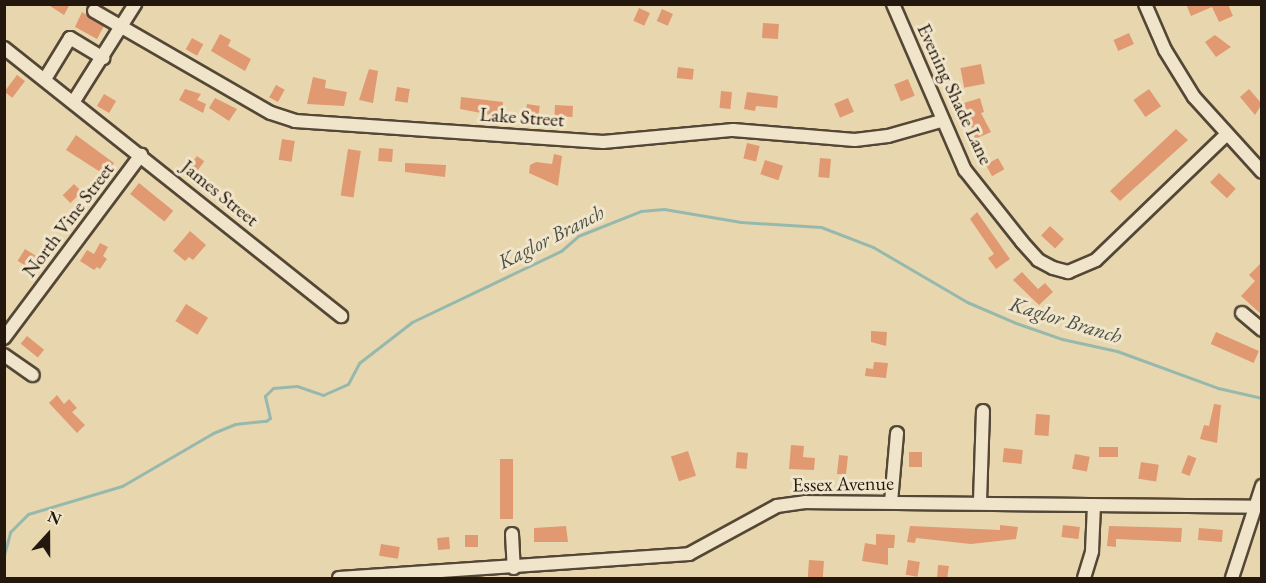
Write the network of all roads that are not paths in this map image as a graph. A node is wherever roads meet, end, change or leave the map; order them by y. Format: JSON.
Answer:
{"nodes":[{"id":1,"x":135,"y":4,"type":"edge"},
{"id":2,"x":892,"y":4,"type":"edge"},
{"id":3,"x":1145,"y":4,"type":"edge"},
{"id":4,"x":94,"y":11,"type":"dead end"},
{"id":5,"x":121,"y":28,"type":"junction"},
{"id":6,"x":4,"y":48,"type":"edge"},
{"id":7,"x":103,"y":58,"type":"junction"},
{"id":8,"x":45,"y":79,"type":"junction"},
{"id":9,"x":74,"y":101,"type":"junction"},
{"id":10,"x":941,"y":121,"type":"junction"},
{"id":11,"x":1225,"y":136,"type":"junction"},
{"id":12,"x":141,"y":154,"type":"junction"},
{"id":13,"x":1262,"y":172,"type":"edge"},
{"id":14,"x":1242,"y":313,"type":"dead end"},
{"id":15,"x":341,"y":316,"type":"dead end"},
{"id":16,"x":1262,"y":330,"type":"edge"},
{"id":17,"x":4,"y":338,"type":"edge"},
{"id":18,"x":4,"y":356,"type":"edge"},
{"id":19,"x":33,"y":375,"type":"dead end"},
{"id":20,"x":983,"y":411,"type":"dead end"},
{"id":21,"x":897,"y":433,"type":"dead end"},
{"id":22,"x":1262,"y":486,"type":"edge"},
{"id":23,"x":980,"y":501,"type":"junction"},
{"id":24,"x":891,"y":502,"type":"junction"},
{"id":25,"x":1094,"y":505,"type":"junction"},
{"id":26,"x":1254,"y":507,"type":"junction"},
{"id":27,"x":512,"y":534,"type":"dead end"},
{"id":28,"x":514,"y":568,"type":"junction"},
{"id":29,"x":420,"y":576,"type":"edge"},
{"id":30,"x":339,"y":579,"type":"edge"},
{"id":31,"x":1084,"y":579,"type":"edge"},
{"id":32,"x":1232,"y":579,"type":"edge"}],
"edges":[{"from":1,"to":5,"type":"street"},
{"from":2,"to":10,"type":"street","name":"Evening Shade Lane"},
{"from":3,"to":11,"type":"street"},
{"from":4,"to":5,"type":"street","name":"Lake Street"},
{"from":5,"to":7,"type":"street"},
{"from":5,"to":10,"type":"street","name":"Lake Street"},
{"from":6,"to":8,"type":"street","name":"James Street"},
{"from":7,"to":8,"type":"street"},
{"from":7,"to":9,"type":"street"},
{"from":8,"to":9,"type":"street","name":"James Street"},
{"from":9,"to":12,"type":"street","name":"James Street"},
{"from":10,"to":11,"type":"street","name":"Evening Shade Lane"},
{"from":11,"to":13,"type":"street"},
{"from":12,"to":15,"type":"street","name":"James Street"},
{"from":12,"to":17,"type":"street","name":"North Vine Street"},
{"from":14,"to":16,"type":"street"},
{"from":18,"to":19,"type":"street"},
{"from":20,"to":23,"type":"street"},
{"from":21,"to":24,"type":"street"},
{"from":22,"to":26,"type":"street"},
{"from":23,"to":24,"type":"street","name":"Essex Avenue"},
{"from":23,"to":25,"type":"street","name":"Essex Avenue"},
{"from":24,"to":28,"type":"street","name":"Essex Avenue"},
{"from":25,"to":26,"type":"street","name":"Essex Avenue"},
{"from":25,"to":31,"type":"street"},
{"from":26,"to":32,"type":"street"},
{"from":27,"to":28,"type":"street"},
{"from":28,"to":29,"type":"street","name":"Essex Avenue"},
{"from":29,"to":30,"type":"street","name":"Essex Avenue"}]}
